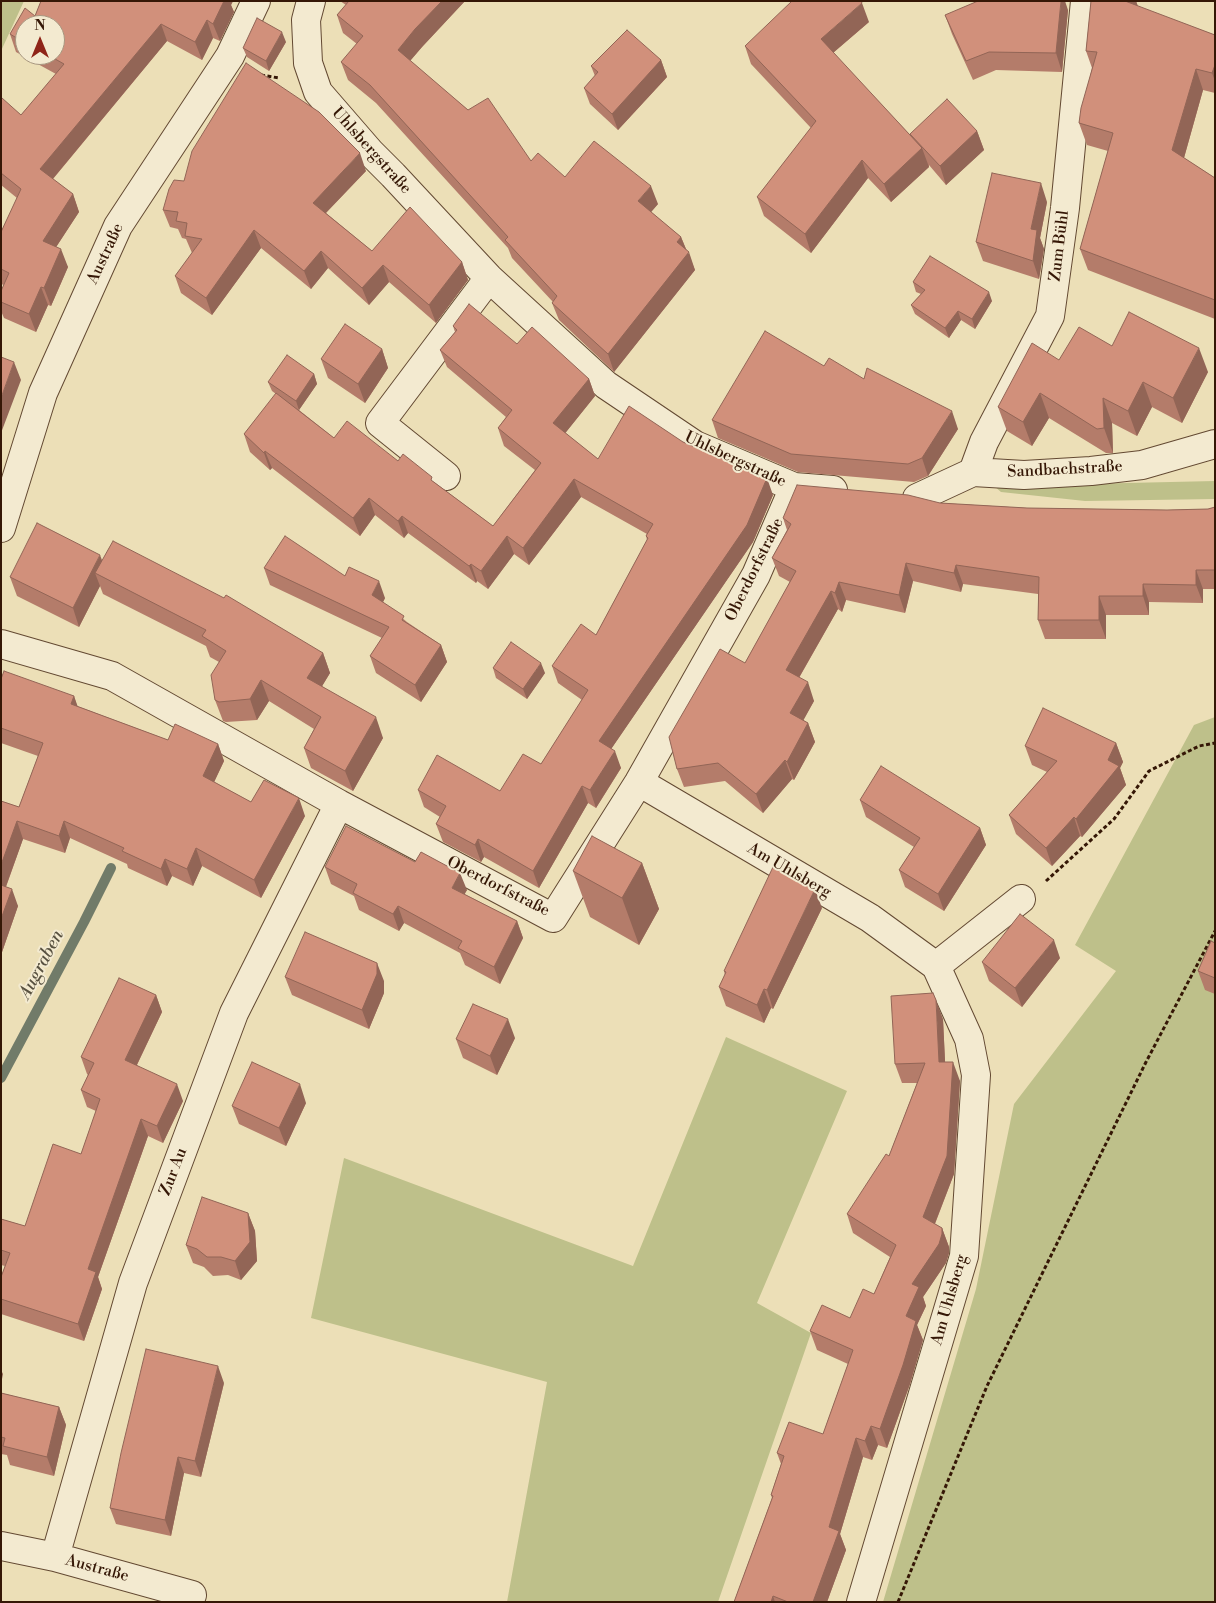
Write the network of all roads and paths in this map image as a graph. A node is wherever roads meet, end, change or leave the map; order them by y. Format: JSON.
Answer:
{"nodes":[{"id":1,"x":256,"y":1,"type":"edge"},
{"id":2,"x":311,"y":1,"type":"edge"},
{"id":3,"x":1085,"y":1,"type":"edge"},
{"id":4,"x":488,"y":278,"type":"junction"},
{"id":5,"x":1215,"y":444,"type":"edge"},
{"id":6,"x":973,"y":472,"type":"junction"},
{"id":7,"x":446,"y":476,"type":"dead end"},
{"id":8,"x":794,"y":487,"type":"junction"},
{"id":9,"x":860,"y":493,"type":"edge"},
{"id":10,"x":888,"y":495,"type":"edge"},
{"id":11,"x":917,"y":498,"type":"junction"},
{"id":12,"x":958,"y":506,"type":"edge"},
{"id":13,"x":1,"y":528,"type":"edge"},
{"id":14,"x":1,"y":644,"type":"edge"},
{"id":15,"x":1215,"y":743,"type":"edge"},
{"id":16,"x":639,"y":782,"type":"junction"},
{"id":17,"x":339,"y":804,"type":"junction"},
{"id":18,"x":1021,"y":899,"type":"joint"},
{"id":19,"x":1215,"y":931,"type":"edge"},
{"id":20,"x":936,"y":966,"type":"junction"},
{"id":21,"x":1,"y":1546,"type":"edge"},
{"id":22,"x":55,"y":1558,"type":"junction"},
{"id":23,"x":192,"y":1595,"type":"dead end"},
{"id":24,"x":861,"y":1602,"type":"edge"},
{"id":25,"x":898,"y":1602,"type":"edge"}],
"edges":[{"from":1,"to":13,"type":"street","name":"Austraße"},
{"from":2,"to":4,"type":"street","name":"Uhlsbergstraße"},
{"from":3,"to":6,"type":"street","name":"Zum Bühl"},
{"from":4,"to":7,"type":"street"},
{"from":4,"to":8,"type":"street","name":"Uhlsbergstraße"},
{"from":5,"to":6,"type":"street","name":"Sandbachstraße"},
{"from":6,"to":11,"type":"street","name":"Sandbachstraße"},
{"from":8,"to":9,"type":"street","name":"Uhlsbergstraße"},
{"from":8,"to":16,"type":"street","name":"Oberdorfstraße"},
{"from":10,"to":11,"type":"street"},
{"from":11,"to":12,"type":"street"},
{"from":14,"to":17,"type":"street","name":"Oberdorfstraße"},
{"from":15,"to":18,"type":"path"},
{"from":16,"to":17,"type":"street","name":"Oberdorfstraße"},
{"from":16,"to":20,"type":"street","name":"Am Uhlsberg"},
{"from":17,"to":22,"type":"street","name":"Zur Au"},
{"from":18,"to":20,"type":"street"},
{"from":19,"to":25,"type":"path"},
{"from":20,"to":24,"type":"street","name":"Am Uhlsberg"},
{"from":21,"to":22,"type":"street","name":"Austraße"},
{"from":22,"to":23,"type":"street","name":"Austraße"}]}
